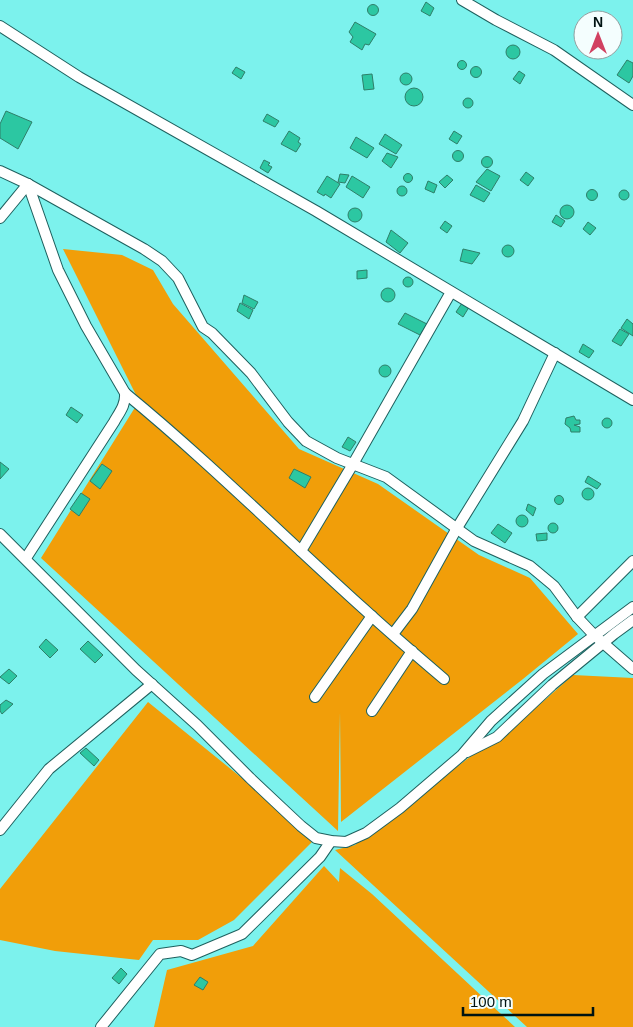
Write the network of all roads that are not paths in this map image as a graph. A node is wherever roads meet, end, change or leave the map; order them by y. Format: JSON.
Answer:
{"nodes":[{"id":1,"x":462,"y":0,"type":"edge"},
{"id":2,"x":0,"y":26,"type":"edge"},
{"id":3,"x":633,"y":105,"type":"edge"},
{"id":4,"x":0,"y":171,"type":"edge"},
{"id":5,"x":28,"y":184,"type":"junction"},
{"id":6,"x":0,"y":218,"type":"edge"},
{"id":7,"x":451,"y":292,"type":"junction"},
{"id":8,"x":555,"y":353,"type":"junction"},
{"id":9,"x":125,"y":393,"type":"junction"},
{"id":10,"x":633,"y":400,"type":"edge"},
{"id":11,"x":353,"y":464,"type":"junction"},
{"id":12,"x":457,"y":528,"type":"junction"},
{"id":13,"x":0,"y":534,"type":"edge"},
{"id":14,"x":301,"y":551,"type":"junction"},
{"id":15,"x":26,"y":558,"type":"junction"},
{"id":16,"x":633,"y":561,"type":"edge"},
{"id":17,"x":633,"y":606,"type":"edge"},
{"id":18,"x":372,"y":616,"type":"junction"},
{"id":19,"x":577,"y":618,"type":"junction"},
{"id":20,"x":633,"y":620,"type":"edge"},
{"id":21,"x":393,"y":634,"type":"junction"},
{"id":22,"x":594,"y":635,"type":"junction"},
{"id":23,"x":603,"y":643,"type":"junction"},
{"id":24,"x":412,"y":652,"type":"junction"},
{"id":25,"x":633,"y":669,"type":"edge"},
{"id":26,"x":444,"y":679,"type":"dead end"},
{"id":27,"x":152,"y":684,"type":"junction"},
{"id":28,"x":315,"y":697,"type":"dead end"},
{"id":29,"x":372,"y":711,"type":"dead end"},
{"id":30,"x":462,"y":755,"type":"junction"},
{"id":31,"x":0,"y":830,"type":"edge"},
{"id":32,"x":331,"y":841,"type":"junction"},
{"id":33,"x":100,"y":1027,"type":"edge"}],
"edges":[{"from":1,"to":3,"type":"street"},
{"from":2,"to":7,"type":"street"},
{"from":4,"to":5,"type":"street"},
{"from":5,"to":6,"type":"street"},
{"from":5,"to":9,"type":"street"},
{"from":5,"to":11,"type":"street"},
{"from":7,"to":8,"type":"street"},
{"from":7,"to":11,"type":"street"},
{"from":8,"to":10,"type":"street"},
{"from":8,"to":12,"type":"street"},
{"from":9,"to":14,"type":"street"},
{"from":9,"to":15,"type":"street"},
{"from":11,"to":12,"type":"street"},
{"from":11,"to":14,"type":"street"},
{"from":12,"to":19,"type":"street"},
{"from":12,"to":21,"type":"street"},
{"from":13,"to":15,"type":"street"},
{"from":14,"to":18,"type":"street"},
{"from":15,"to":27,"type":"street"},
{"from":16,"to":19,"type":"street"},
{"from":17,"to":22,"type":"street"},
{"from":18,"to":21,"type":"street"},
{"from":18,"to":28,"type":"street"},
{"from":19,"to":22,"type":"street"},
{"from":20,"to":23,"type":"street"},
{"from":21,"to":24,"type":"street"},
{"from":22,"to":23,"type":"street"},
{"from":22,"to":30,"type":"street"},
{"from":23,"to":25,"type":"street"},
{"from":23,"to":30,"type":"street"},
{"from":24,"to":26,"type":"street"},
{"from":24,"to":29,"type":"street"},
{"from":27,"to":31,"type":"street"},
{"from":27,"to":32,"type":"street"},
{"from":30,"to":32,"type":"street"},
{"from":32,"to":33,"type":"street"}]}
